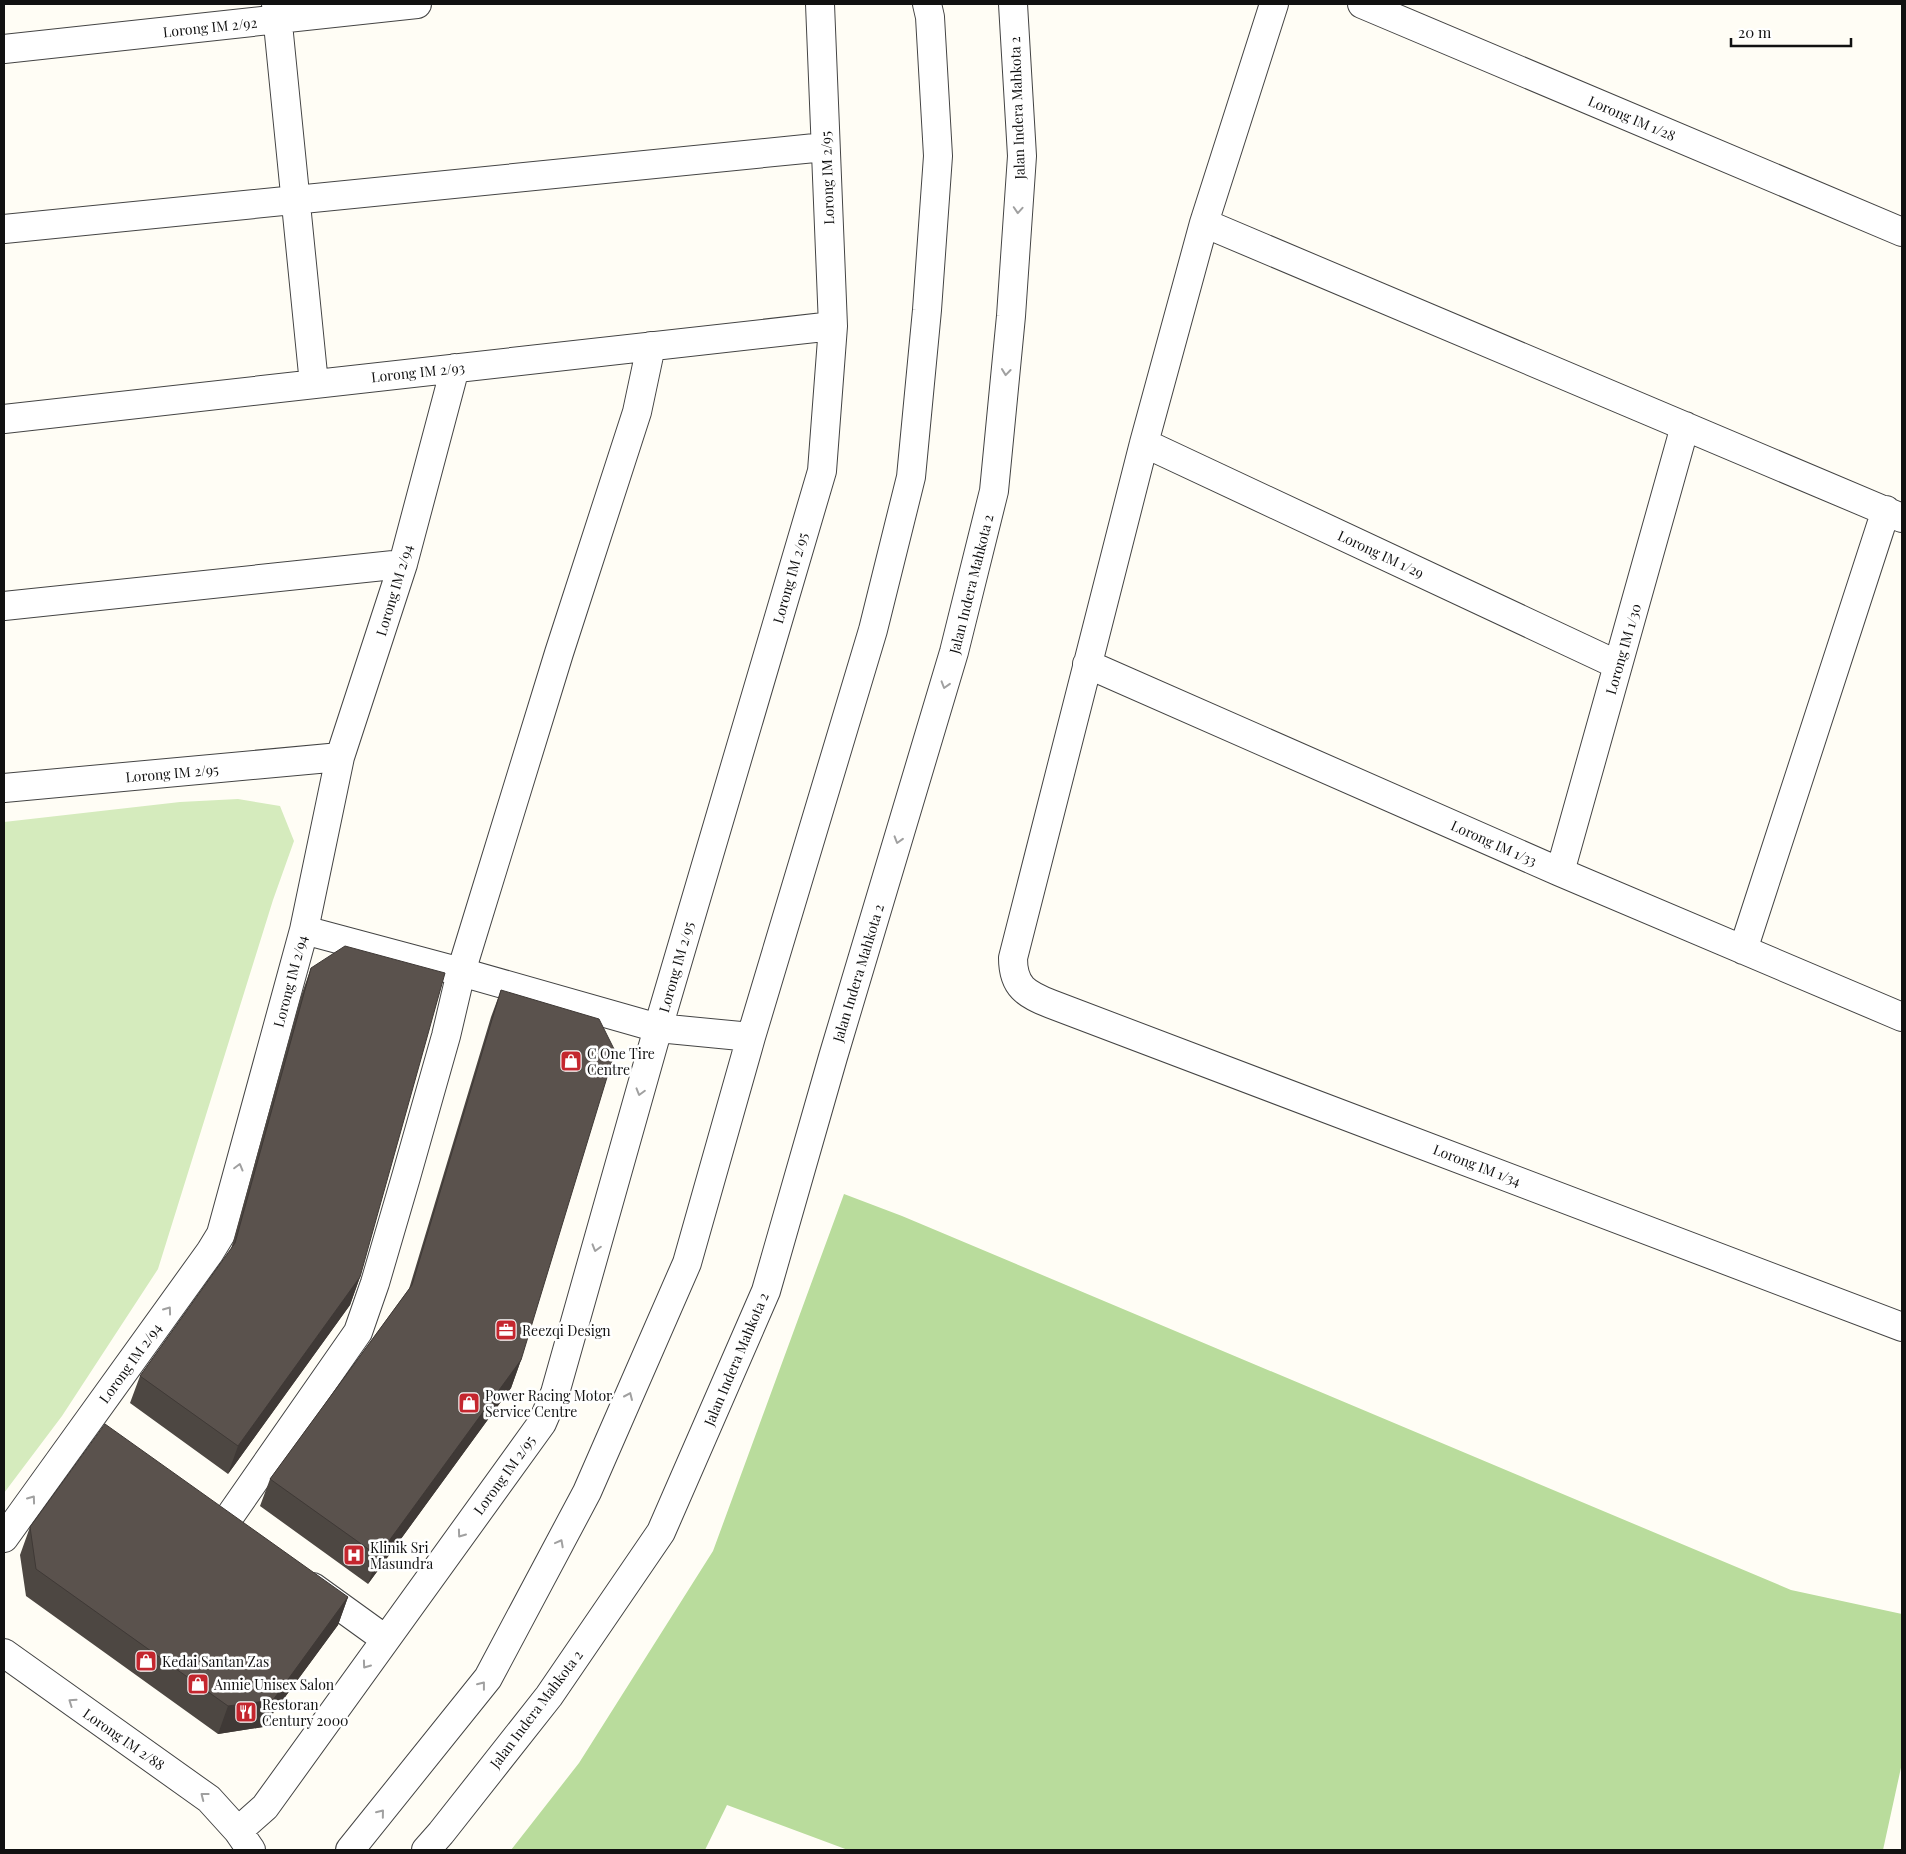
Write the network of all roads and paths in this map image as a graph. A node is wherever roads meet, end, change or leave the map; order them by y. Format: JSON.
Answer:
{"nodes":[{"id":1,"x":417,"y":4,"type":"edge"},
{"id":2,"x":820,"y":4,"type":"edge"},
{"id":3,"x":927,"y":4,"type":"edge"},
{"id":4,"x":1013,"y":4,"type":"edge"},
{"id":5,"x":1274,"y":4,"type":"edge"},
{"id":6,"x":1362,"y":4,"type":"edge"},
{"id":7,"x":277,"y":11,"type":"edge"},
{"id":8,"x":4,"y":49,"type":"edge"},
{"id":9,"x":825,"y":147,"type":"junction"},
{"id":10,"x":296,"y":200,"type":"junction"},
{"id":11,"x":1204,"y":224,"type":"junction"},
{"id":12,"x":4,"y":229,"type":"edge"},
{"id":13,"x":1902,"y":232,"type":"edge"},
{"id":14,"x":833,"y":326,"type":"junction"},
{"id":15,"x":651,"y":346,"type":"junction"},
{"id":16,"x":456,"y":368,"type":"junction"},
{"id":17,"x":314,"y":384,"type":"junction"},
{"id":18,"x":4,"y":419,"type":"edge"},
{"id":19,"x":1685,"y":426,"type":"junction"},
{"id":20,"x":1144,"y":443,"type":"junction"},
{"id":21,"x":1894,"y":514,"type":"edge"},
{"id":22,"x":403,"y":564,"type":"junction"},
{"id":23,"x":4,"y":606,"type":"edge"},
{"id":24,"x":1087,"y":664,"type":"junction"},
{"id":25,"x":1618,"y":665,"type":"junction"},
{"id":26,"x":340,"y":757,"type":"junction"},
{"id":27,"x":4,"y":788,"type":"edge"},
{"id":28,"x":1560,"y":872,"type":"junction"},
{"id":29,"x":304,"y":930,"type":"junction"},
{"id":30,"x":1743,"y":950,"type":"junction"},
{"id":31,"x":462,"y":972,"type":"junction"},
{"id":32,"x":1901,"y":1009,"type":"edge"},
{"id":33,"x":658,"y":1028,"type":"junction"},
{"id":34,"x":751,"y":1037,"type":"junction"},
{"id":35,"x":1902,"y":1327,"type":"edge"},
{"id":36,"x":86,"y":1425,"type":"junction"},
{"id":37,"x":110,"y":1441,"type":"edge"},
{"id":38,"x":202,"y":1507,"type":"edge"},
{"id":39,"x":4,"y":1538,"type":"edge"},
{"id":40,"x":297,"y":1575,"type":"edge"},
{"id":41,"x":385,"y":1639,"type":"junction"},
{"id":42,"x":4,"y":1654,"type":"edge"},
{"id":43,"x":245,"y":1840,"type":"edge"},
{"id":44,"x":350,"y":1850,"type":"edge"},
{"id":45,"x":426,"y":1850,"type":"edge"}],
"edges":[{"from":1,"to":7,"type":"street","name":"Lorong IM 2/92"},
{"from":2,"to":9,"type":"street","name":"Lorong IM 2/95"},
{"from":3,"to":34,"type":"street"},
{"from":4,"to":45,"type":"street","name":"Jalan Indera Mahkota 2","one_way":true},
{"from":5,"to":11,"type":"street","name":"Lorong IM 1/34"},
{"from":6,"to":13,"type":"street","name":"Lorong IM 1/28"},
{"from":7,"to":8,"type":"street","name":"Lorong IM 2/92"},
{"from":7,"to":10,"type":"street"},
{"from":9,"to":10,"type":"street"},
{"from":9,"to":14,"type":"street","name":"Lorong IM 2/95"},
{"from":10,"to":12,"type":"street"},
{"from":10,"to":17,"type":"street"},
{"from":11,"to":19,"type":"street"},
{"from":11,"to":20,"type":"street","name":"Lorong IM 1/34"},
{"from":14,"to":15,"type":"street","name":"Lorong IM 2/93"},
{"from":14,"to":33,"type":"street","name":"Lorong IM 2/95"},
{"from":15,"to":16,"type":"street","name":"Lorong IM 2/93"},
{"from":15,"to":31,"type":"street"},
{"from":16,"to":17,"type":"street","name":"Lorong IM 2/93"},
{"from":16,"to":22,"type":"street","name":"Lorong IM 2/94"},
{"from":17,"to":18,"type":"street","name":"Lorong IM 2/93"},
{"from":19,"to":21,"type":"street"},
{"from":19,"to":25,"type":"street","name":"Lorong IM 1/30"},
{"from":20,"to":24,"type":"street","name":"Lorong IM 1/34"},
{"from":20,"to":25,"type":"street","name":"Lorong IM 1/29"},
{"from":21,"to":30,"type":"street"},
{"from":22,"to":23,"type":"street"},
{"from":22,"to":26,"type":"street","name":"Lorong IM 2/94"},
{"from":24,"to":28,"type":"street","name":"Lorong IM 1/33"},
{"from":24,"to":35,"type":"street","name":"Lorong IM 1/34"},
{"from":25,"to":28,"type":"street","name":"Lorong IM 1/30"},
{"from":26,"to":27,"type":"street","name":"Lorong IM 2/95"},
{"from":26,"to":29,"type":"street","name":"Lorong IM 2/94"},
{"from":28,"to":30,"type":"street","name":"Lorong IM 1/33"},
{"from":29,"to":31,"type":"street"},
{"from":36,"to":29,"type":"street","name":"Lorong IM 2/94","one_way":true},
{"from":30,"to":32,"type":"street","name":"Lorong IM 1/33"},
{"from":31,"to":33,"type":"street"},
{"from":31,"to":38,"type":"street"},
{"from":33,"to":34,"type":"street"},
{"from":33,"to":41,"type":"street","name":"Lorong IM 2/95","one_way":true},
{"from":44,"to":34,"type":"street","one_way":true},
{"from":36,"to":37,"type":"street"},
{"from":39,"to":36,"type":"street","name":"Lorong IM 2/94","one_way":true},
{"from":40,"to":41,"type":"street"},
{"from":41,"to":43,"type":"street","name":"Lorong IM 2/95","one_way":true},
{"from":43,"to":42,"type":"street","name":"Lorong IM 2/88","one_way":true}]}
